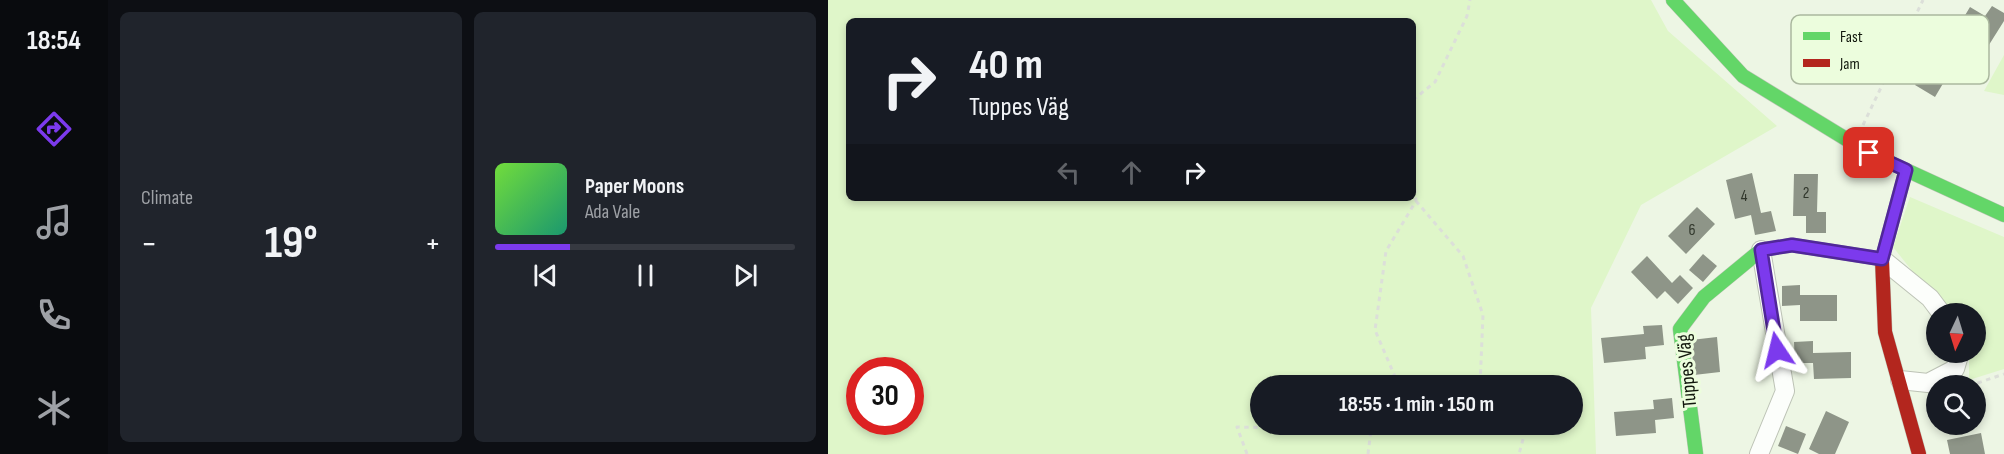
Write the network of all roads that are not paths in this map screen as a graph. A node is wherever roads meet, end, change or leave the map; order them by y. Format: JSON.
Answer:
{"nodes":[{"id":1,"x":1673,"y":0,"type":"edge"},
{"id":2,"x":1906,"y":170,"type":"junction"},
{"id":3,"x":2004,"y":214,"type":"edge"},
{"id":4,"x":1761,"y":250,"type":"junction"},
{"id":5,"x":1882,"y":259,"type":"junction"},
{"id":6,"x":1934,"y":303,"type":"edge"},
{"id":7,"x":1957,"y":363,"type":"edge"},
{"id":8,"x":1900,"y":380,"type":"junction"},
{"id":9,"x":1696,"y":454,"type":"edge"},
{"id":10,"x":1759,"y":454,"type":"edge"},
{"id":11,"x":1919,"y":454,"type":"edge"}],
"edges":[{"from":1,"to":2,"type":"street"},
{"from":2,"to":3,"type":"street"},
{"from":2,"to":5,"type":"street"},
{"from":4,"to":5,"type":"street"},
{"from":4,"to":9,"type":"street","name":"Tuppes Väg"},
{"from":4,"to":10,"type":"street"},
{"from":5,"to":6,"type":"street"},
{"from":5,"to":8,"type":"street"},
{"from":7,"to":8,"type":"street"},
{"from":8,"to":11,"type":"street"}]}
